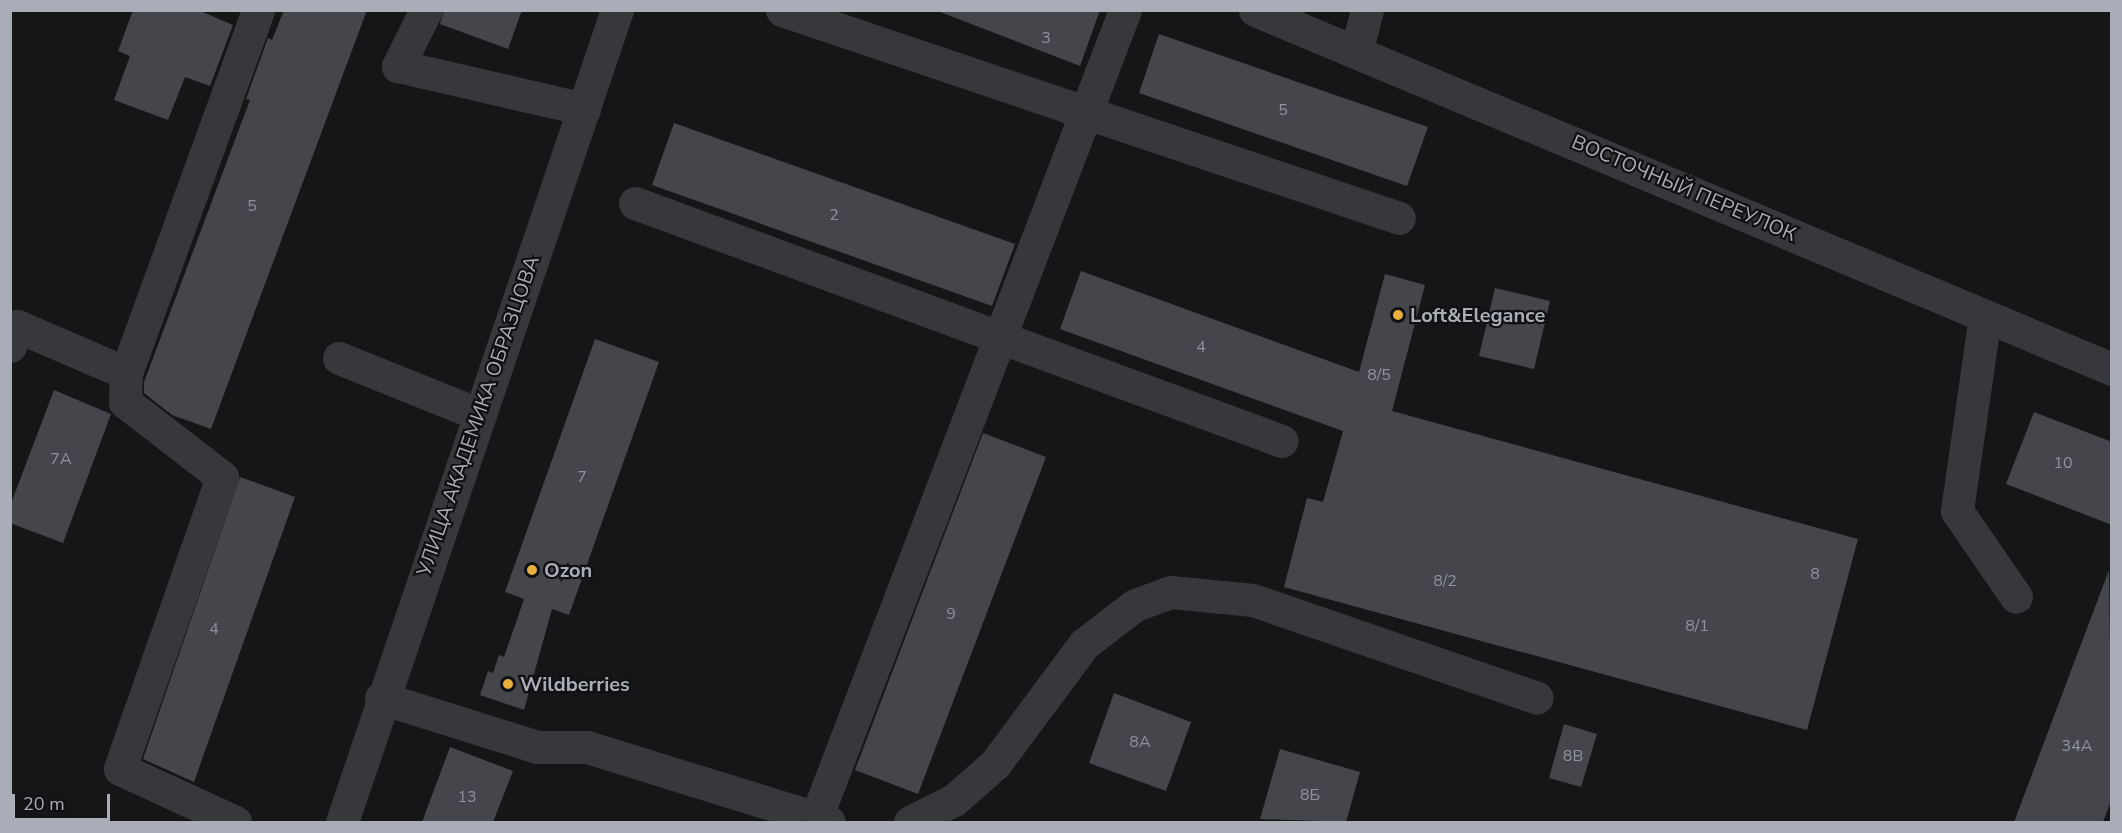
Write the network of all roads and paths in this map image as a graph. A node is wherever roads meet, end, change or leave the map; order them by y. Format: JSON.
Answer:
{"nodes":[{"id":1,"x":258,"y":10,"type":"edge"},
{"id":2,"x":426,"y":10,"type":"edge"},
{"id":3,"x":617,"y":10,"type":"edge"},
{"id":4,"x":782,"y":10,"type":"edge"},
{"id":5,"x":1125,"y":10,"type":"edge"},
{"id":6,"x":1255,"y":10,"type":"edge"},
{"id":7,"x":1367,"y":10,"type":"edge"},
{"id":8,"x":1357,"y":49,"type":"junction"},
{"id":9,"x":584,"y":109,"type":"junction"},
{"id":10,"x":1087,"y":113,"type":"junction"},
{"id":11,"x":635,"y":203,"type":"dead end"},
{"id":12,"x":1399,"y":218,"type":"dead end"},
{"id":13,"x":1985,"y":316,"type":"junction"},
{"id":14,"x":999,"y":340,"type":"junction"},
{"id":15,"x":10,"y":346,"type":"edge"},
{"id":16,"x":339,"y":358,"type":"dead end"},
{"id":17,"x":2112,"y":369,"type":"edge"},
{"id":18,"x":126,"y":373,"type":"junction"},
{"id":19,"x":478,"y":414,"type":"junction"},
{"id":20,"x":1282,"y":441,"type":"dead end"},
{"id":21,"x":2016,"y":597,"type":"dead end"},
{"id":22,"x":381,"y":698,"type":"junction"},
{"id":23,"x":1537,"y":698,"type":"dead end"},
{"id":24,"x":823,"y":820,"type":"edge"},
{"id":25,"x":236,"y":822,"type":"edge"},
{"id":26,"x":342,"y":822,"type":"edge"},
{"id":27,"x":910,"y":822,"type":"edge"}],
"edges":[{"from":1,"to":18,"type":"street"},
{"from":2,"to":9,"type":"street"},
{"from":3,"to":9,"type":"street","name":"УЛИЦА АКАДЕМИКА ОБРАЗЦОВА"},
{"from":4,"to":10,"type":"street"},
{"from":5,"to":10,"type":"street"},
{"from":6,"to":8,"type":"street","name":"ВОСТОЧНЫЙ ПЕРЕУЛОК"},
{"from":7,"to":8,"type":"street"},
{"from":8,"to":13,"type":"street","name":"ВОСТОЧНЫЙ ПЕРЕУЛОК"},
{"from":9,"to":19,"type":"street","name":"УЛИЦА АКАДЕМИКА ОБРАЗЦОВА"},
{"from":10,"to":12,"type":"street"},
{"from":10,"to":14,"type":"street"},
{"from":11,"to":14,"type":"street"},
{"from":13,"to":17,"type":"street","name":"ВОСТОЧНЫЙ ПЕРЕУЛОК"},
{"from":13,"to":21,"type":"street"},
{"from":14,"to":20,"type":"street"},
{"from":14,"to":24,"type":"street"},
{"from":15,"to":18,"type":"street"},
{"from":16,"to":19,"type":"street"},
{"from":18,"to":25,"type":"street"},
{"from":19,"to":22,"type":"street","name":"УЛИЦА АКАДЕМИКА ОБРАЗЦОВА"},
{"from":22,"to":24,"type":"street"},
{"from":22,"to":26,"type":"street","name":"УЛИЦА АКАДЕМИКА ОБРАЗЦОВА"},
{"from":23,"to":27,"type":"street"}]}
